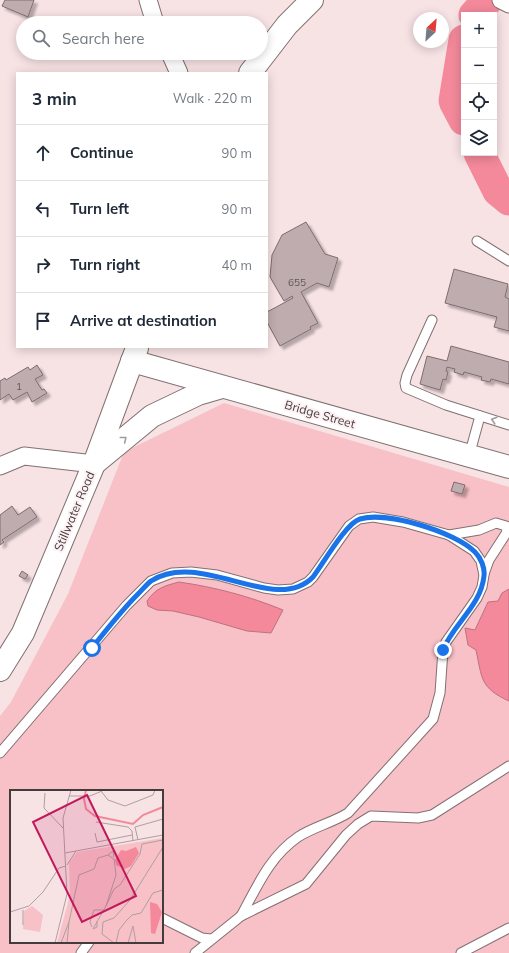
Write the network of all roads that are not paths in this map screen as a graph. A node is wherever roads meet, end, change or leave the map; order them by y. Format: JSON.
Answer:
{"nodes":[{"id":1,"x":148,"y":0,"type":"edge"},
{"id":2,"x":312,"y":0,"type":"edge"},
{"id":3,"x":501,"y":0,"type":"edge"},
{"id":4,"x":509,"y":4,"type":"edge"},
{"id":5,"x":153,"y":16,"type":"edge"},
{"id":6,"x":268,"y":50,"type":"edge"},
{"id":7,"x":173,"y":60,"type":"edge"},
{"id":8,"x":260,"y":60,"type":"edge"},
{"id":9,"x":179,"y":72,"type":"edge"},
{"id":10,"x":251,"y":72,"type":"edge"},
{"id":11,"x":477,"y":241,"type":"dead end"},
{"id":12,"x":509,"y":261,"type":"edge"},
{"id":13,"x":432,"y":320,"type":"dead end"},
{"id":14,"x":134,"y":354,"type":"edge"},
{"id":15,"x":222,"y":386,"type":"junction"},
{"id":16,"x":480,"y":416,"type":"junction"},
{"id":17,"x":509,"y":425,"type":"edge"},
{"id":18,"x":469,"y":456,"type":"junction"},
{"id":19,"x":94,"y":464,"type":"junction"},
{"id":20,"x":0,"y":466,"type":"edge"},
{"id":21,"x":509,"y":468,"type":"edge"},
{"id":22,"x":449,"y":535,"type":"junction"},
{"id":23,"x":484,"y":575,"type":"junction"},
{"id":24,"x":0,"y":670,"type":"edge"},
{"id":25,"x":0,"y":753,"type":"edge"},
{"id":26,"x":509,"y":766,"type":"edge"},
{"id":27,"x":241,"y":916,"type":"junction"},
{"id":28,"x":163,"y":918,"type":"edge"},
{"id":29,"x":509,"y":928,"type":"edge"},
{"id":30,"x":211,"y":939,"type":"junction"},
{"id":31,"x":88,"y":943,"type":"edge"},
{"id":32,"x":81,"y":953,"type":"edge"},
{"id":33,"x":195,"y":953,"type":"edge"},
{"id":34,"x":461,"y":953,"type":"edge"}],
"edges":[{"from":1,"to":5,"type":"street"},
{"from":2,"to":6,"type":"main road"},
{"from":3,"to":4,"type":"street"},
{"from":7,"to":9,"type":"street"},
{"from":8,"to":10,"type":"main road"},
{"from":11,"to":12,"type":"lane"},
{"from":13,"to":16,"type":"lane"},
{"from":14,"to":15,"type":"main road","name":"Bridge Street"},
{"from":14,"to":19,"type":"main road","name":"Stillwater Road"},
{"from":15,"to":18,"type":"main road","name":"Bridge Street"},
{"from":19,"to":15,"type":"main road","one_way":true},
{"from":17,"to":16,"type":"lane","one_way":true},
{"from":16,"to":18,"type":"lane"},
{"from":18,"to":21,"type":"main road","name":"Bridge Street"},
{"from":19,"to":20,"type":"street"},
{"from":19,"to":24,"type":"main road","name":"Stillwater Road"},
{"from":22,"to":23,"type":"lane"},
{"from":22,"to":23,"type":"lane"},
{"from":22,"to":25,"type":"lane"},
{"from":23,"to":27,"type":"lane"},
{"from":26,"to":27,"type":"lane"},
{"from":27,"to":30,"type":"lane"},
{"from":28,"to":30,"type":"lane"},
{"from":29,"to":34,"type":"lane"},
{"from":30,"to":33,"type":"lane"},
{"from":31,"to":32,"type":"lane"}]}
